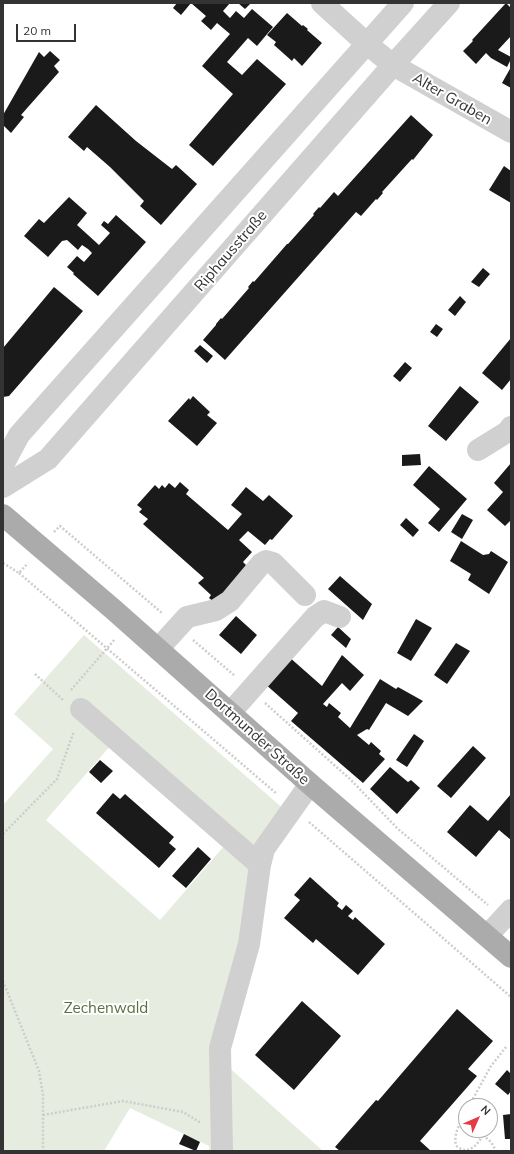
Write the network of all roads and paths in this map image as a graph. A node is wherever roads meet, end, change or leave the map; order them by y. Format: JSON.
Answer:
{"nodes":[{"id":1,"x":322,"y":3,"type":"edge"},
{"id":2,"x":403,"y":3,"type":"edge"},
{"id":3,"x":449,"y":3,"type":"edge"},
{"id":4,"x":367,"y":44,"type":"junction"},
{"id":5,"x":393,"y":65,"type":"junction"},
{"id":6,"x":511,"y":132,"type":"edge"},
{"id":7,"x":511,"y":428,"type":"edge"},
{"id":8,"x":478,"y":450,"type":"dead end"},
{"id":9,"x":3,"y":465,"type":"edge"},
{"id":10,"x":3,"y":487,"type":"edge"},
{"id":11,"x":3,"y":515,"type":"edge"},
{"id":12,"x":19,"y":573,"type":"dead end"},
{"id":13,"x":305,"y":595,"type":"dead end"},
{"id":14,"x":340,"y":617,"type":"dead end"},
{"id":15,"x":128,"y":623,"type":"junction"},
{"id":16,"x":107,"y":648,"type":"junction"},
{"id":17,"x":158,"y":649,"type":"junction"},
{"id":18,"x":35,"y":674,"type":"dead end"},
{"id":19,"x":73,"y":688,"type":"junction"},
{"id":20,"x":81,"y":709,"type":"junction"},
{"id":21,"x":230,"y":713,"type":"junction"},
{"id":22,"x":310,"y":784,"type":"junction"},
{"id":23,"x":293,"y":808,"type":"junction"},
{"id":24,"x":3,"y":834,"type":"edge"},
{"id":25,"x":260,"y":865,"type":"junction"},
{"id":26,"x":511,"y":910,"type":"edge"},
{"id":27,"x":487,"y":936,"type":"junction"},
{"id":28,"x":511,"y":958,"type":"edge"},
{"id":29,"x":3,"y":981,"type":"edge"},
{"id":30,"x":511,"y":997,"type":"edge"},
{"id":31,"x":506,"y":1047,"type":"dead end"},
{"id":32,"x":473,"y":1098,"type":"edge"},
{"id":33,"x":43,"y":1115,"type":"junction"},
{"id":34,"x":458,"y":1127,"type":"edge"},
{"id":35,"x":481,"y":1138,"type":"edge"},
{"id":36,"x":486,"y":1138,"type":"edge"},
{"id":37,"x":222,"y":1143,"type":"edge"},
{"id":38,"x":43,"y":1151,"type":"edge"},
{"id":39,"x":469,"y":1151,"type":"edge"},
{"id":40,"x":496,"y":1151,"type":"edge"}],
"edges":[{"from":1,"to":4,"type":"street","name":"Alter Graben"},
{"from":2,"to":4,"type":"street"},
{"from":3,"to":5,"type":"street","name":"Riphausstraße"},
{"from":4,"to":5,"type":"street","name":"Alter Graben"},
{"from":4,"to":9,"type":"street"},
{"from":5,"to":6,"type":"street","name":"Alter Graben"},
{"from":5,"to":10,"type":"street","name":"Riphausstraße"},
{"from":7,"to":8,"type":"street"},
{"from":11,"to":15,"type":"main road","name":"Dortmunder Straße"},
{"from":12,"to":16,"type":"path"},
{"from":13,"to":17,"type":"street"},
{"from":14,"to":21,"type":"street"},
{"from":15,"to":16,"type":"path"},
{"from":15,"to":17,"type":"main road","name":"Dortmunder Straße"},
{"from":16,"to":19,"type":"path"},
{"from":16,"to":23,"type":"path"},
{"from":17,"to":21,"type":"main road","name":"Dortmunder Straße"},
{"from":18,"to":19,"type":"path"},
{"from":19,"to":20,"type":"path"},
{"from":20,"to":24,"type":"path"},
{"from":20,"to":25,"type":"street"},
{"from":21,"to":22,"type":"main road","name":"Dortmunder Straße"},
{"from":22,"to":23,"type":"street"},
{"from":22,"to":27,"type":"main road","name":"Dortmunder Straße"},
{"from":23,"to":25,"type":"street"},
{"from":23,"to":30,"type":"path"},
{"from":25,"to":37,"type":"street"},
{"from":26,"to":27,"type":"street"},
{"from":27,"to":28,"type":"main road","name":"Dortmunder Straße"},
{"from":29,"to":33,"type":"path"},
{"from":31,"to":32,"type":"path"},
{"from":33,"to":37,"type":"path"},
{"from":33,"to":38,"type":"path"},
{"from":34,"to":39,"type":"path"},
{"from":35,"to":39,"type":"path"},
{"from":36,"to":40,"type":"path"}]}
